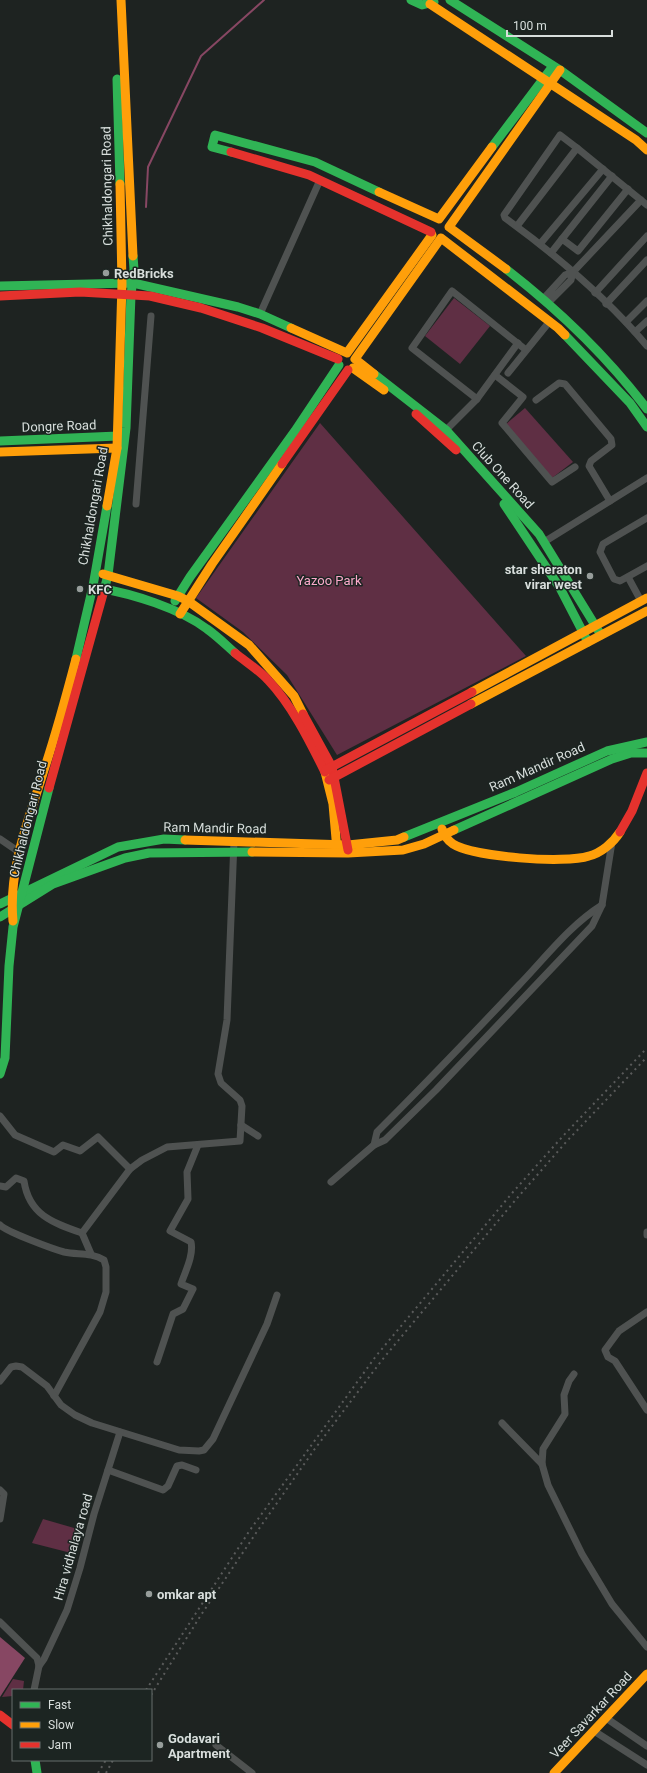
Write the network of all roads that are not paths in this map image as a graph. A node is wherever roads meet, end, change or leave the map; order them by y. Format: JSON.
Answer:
{"nodes":[{"id":1,"x":116,"y":0,"type":"edge"},
{"id":2,"x":121,"y":0,"type":"edge"},
{"id":3,"x":411,"y":0,"type":"edge"},
{"id":4,"x":450,"y":0,"type":"edge"},
{"id":5,"x":432,"y":2,"type":"edge"},
{"id":6,"x":556,"y":68,"type":"junction"},
{"id":7,"x":548,"y":80,"type":"junction"},
{"id":8,"x":645,"y":131,"type":"edge"},
{"id":9,"x":636,"y":140,"type":"junction"},
{"id":10,"x":578,"y":148,"type":"junction"},
{"id":11,"x":647,"y":150,"type":"edge"},
{"id":12,"x":603,"y":168,"type":"junction"},
{"id":13,"x":612,"y":176,"type":"junction"},
{"id":14,"x":320,"y":180,"type":"junction"},
{"id":15,"x":628,"y":189,"type":"junction"},
{"id":16,"x":641,"y":200,"type":"junction"},
{"id":17,"x":647,"y":205,"type":"edge"},
{"id":18,"x":438,"y":219,"type":"junction"},
{"id":19,"x":517,"y":226,"type":"junction"},
{"id":20,"x":449,"y":227,"type":"junction"},
{"id":21,"x":431,"y":233,"type":"junction"},
{"id":22,"x":647,"y":236,"type":"edge"},
{"id":23,"x":441,"y":238,"type":"junction"},
{"id":24,"x":562,"y":239,"type":"junction"},
{"id":25,"x":540,"y":244,"type":"junction"},
{"id":26,"x":551,"y":252,"type":"junction"},
{"id":27,"x":647,"y":260,"type":"edge"},
{"id":28,"x":574,"y":272,"type":"junction"},
{"id":29,"x":133,"y":283,"type":"junction"},
{"id":30,"x":122,"y":284,"type":"junction"},
{"id":31,"x":0,"y":286,"type":"edge"},
{"id":32,"x":595,"y":293,"type":"junction"},
{"id":33,"x":121,"y":295,"type":"junction"},
{"id":34,"x":131,"y":295,"type":"junction"},
{"id":35,"x":0,"y":296,"type":"edge"},
{"id":36,"x":546,"y":301,"type":"junction"},
{"id":37,"x":647,"y":301,"type":"edge"},
{"id":38,"x":606,"y":304,"type":"junction"},
{"id":39,"x":260,"y":314,"type":"junction"},
{"id":40,"x":151,"y":316,"type":"dead end"},
{"id":41,"x":550,"y":321,"type":"junction"},
{"id":42,"x":647,"y":321,"type":"edge"},
{"id":43,"x":626,"y":322,"type":"junction"},
{"id":44,"x":635,"y":332,"type":"junction"},
{"id":45,"x":518,"y":343,"type":"junction"},
{"id":46,"x":647,"y":346,"type":"edge"},
{"id":47,"x":526,"y":350,"type":"junction"},
{"id":48,"x":347,"y":353,"type":"junction"},
{"id":49,"x":338,"y":362,"type":"junction"},
{"id":50,"x":352,"y":366,"type":"junction"},
{"id":51,"x":508,"y":373,"type":"dead end"},
{"id":52,"x":495,"y":375,"type":"junction"},
{"id":53,"x":477,"y":398,"type":"junction"},
{"id":54,"x":536,"y":400,"type":"dead end"},
{"id":55,"x":647,"y":409,"type":"edge"},
{"id":56,"x":647,"y":427,"type":"edge"},
{"id":57,"x":446,"y":430,"type":"junction"},
{"id":58,"x":118,"y":436,"type":"junction"},
{"id":59,"x":0,"y":441,"type":"edge"},
{"id":60,"x":117,"y":448,"type":"junction"},
{"id":61,"x":0,"y":452,"type":"edge"},
{"id":62,"x":575,"y":467,"type":"dead end"},
{"id":63,"x":647,"y":478,"type":"edge"},
{"id":64,"x":610,"y":501,"type":"junction"},
{"id":65,"x":136,"y":504,"type":"dead end"},
{"id":66,"x":647,"y":518,"type":"edge"},
{"id":67,"x":544,"y":542,"type":"junction"},
{"id":68,"x":647,"y":566,"type":"edge"},
{"id":69,"x":95,"y":572,"type":"junction"},
{"id":70,"x":108,"y":575,"type":"junction"},
{"id":71,"x":628,"y":577,"type":"junction"},
{"id":72,"x":93,"y":586,"type":"junction"},
{"id":73,"x":105,"y":589,"type":"junction"},
{"id":74,"x":178,"y":596,"type":"junction"},
{"id":75,"x":644,"y":600,"type":"edge"},
{"id":76,"x":188,"y":601,"type":"junction"},
{"id":77,"x":171,"y":608,"type":"junction"},
{"id":78,"x":647,"y":611,"type":"edge"},
{"id":79,"x":180,"y":614,"type":"junction"},
{"id":80,"x":594,"y":626,"type":"junction"},
{"id":81,"x":583,"y":632,"type":"junction"},
{"id":82,"x":601,"y":635,"type":"junction"},
{"id":83,"x":588,"y":642,"type":"junction"},
{"id":84,"x":647,"y":742,"type":"edge"},
{"id":85,"x":647,"y":753,"type":"edge"},
{"id":86,"x":328,"y":769,"type":"junction"},
{"id":87,"x":647,"y":773,"type":"edge"},
{"id":88,"x":331,"y":779,"type":"junction"},
{"id":89,"x":440,"y":823,"type":"junction"},
{"id":90,"x":444,"y":835,"type":"junction"},
{"id":91,"x":0,"y":839,"type":"edge"},
{"id":92,"x":234,"y":841,"type":"junction"},
{"id":93,"x":612,"y":842,"type":"junction"},
{"id":94,"x":337,"y":848,"type":"junction"},
{"id":95,"x":348,"y":849,"type":"junction"},
{"id":96,"x":19,"y":852,"type":"junction"},
{"id":97,"x":234,"y":852,"type":"junction"},
{"id":98,"x":23,"y":893,"type":"junction"},
{"id":99,"x":12,"y":898,"type":"junction"},
{"id":100,"x":0,"y":904,"type":"edge"},
{"id":101,"x":20,"y":904,"type":"junction"},
{"id":102,"x":602,"y":905,"type":"junction"},
{"id":103,"x":12,"y":910,"type":"junction"},
{"id":104,"x":0,"y":917,"type":"edge"},
{"id":105,"x":13,"y":927,"type":"junction"},
{"id":106,"x":466,"y":1041,"type":"junction"},
{"id":107,"x":475,"y":1048,"type":"junction"},
{"id":108,"x":0,"y":1074,"type":"edge"},
{"id":109,"x":0,"y":1116,"type":"edge"},
{"id":110,"x":241,"y":1125,"type":"junction"},
{"id":111,"x":258,"y":1136,"type":"dead end"},
{"id":112,"x":198,"y":1145,"type":"junction"},
{"id":113,"x":374,"y":1145,"type":"junction"},
{"id":114,"x":130,"y":1169,"type":"junction"},
{"id":115,"x":331,"y":1182,"type":"dead end"},
{"id":116,"x":0,"y":1186,"type":"edge"},
{"id":117,"x":0,"y":1225,"type":"edge"},
{"id":118,"x":647,"y":1232,"type":"edge"},
{"id":119,"x":82,"y":1234,"type":"junction"},
{"id":120,"x":647,"y":1235,"type":"edge"},
{"id":121,"x":91,"y":1254,"type":"junction"},
{"id":122,"x":277,"y":1295,"type":"dead end"},
{"id":123,"x":647,"y":1312,"type":"edge"},
{"id":124,"x":157,"y":1362,"type":"dead end"},
{"id":125,"x":574,"y":1374,"type":"dead end"},
{"id":126,"x":0,"y":1381,"type":"edge"},
{"id":127,"x":54,"y":1396,"type":"junction"},
{"id":128,"x":647,"y":1410,"type":"edge"},
{"id":129,"x":502,"y":1423,"type":"dead end"},
{"id":130,"x":120,"y":1432,"type":"junction"},
{"id":131,"x":542,"y":1464,"type":"junction"},
{"id":132,"x":108,"y":1470,"type":"junction"},
{"id":133,"x":196,"y":1470,"type":"dead end"},
{"id":134,"x":0,"y":1490,"type":"edge"},
{"id":135,"x":0,"y":1519,"type":"edge"},
{"id":136,"x":0,"y":1622,"type":"edge"},
{"id":137,"x":647,"y":1647,"type":"edge"},
{"id":138,"x":39,"y":1666,"type":"junction"},
{"id":139,"x":647,"y":1674,"type":"edge"},
{"id":140,"x":34,"y":1689,"type":"edge"},
{"id":141,"x":0,"y":1715,"type":"edge"},
{"id":142,"x":606,"y":1718,"type":"junction"},
{"id":143,"x":12,"y":1724,"type":"edge"},
{"id":144,"x":594,"y":1731,"type":"junction"},
{"id":145,"x":216,"y":1745,"type":"dead end"},
{"id":146,"x":647,"y":1746,"type":"edge"},
{"id":147,"x":35,"y":1761,"type":"edge"},
{"id":148,"x":647,"y":1765,"type":"edge"},
{"id":149,"x":37,"y":1773,"type":"edge"},
{"id":150,"x":252,"y":1773,"type":"edge"},
{"id":151,"x":554,"y":1773,"type":"edge"}],
"edges":[{"from":1,"to":30,"type":"street","name":"Chikhaldongari Road"},
{"from":2,"to":29,"type":"street","name":"Chikhaldongari Road"},
{"from":3,"to":5,"type":"street"},
{"from":4,"to":6,"type":"street"},
{"from":5,"to":7,"type":"street"},
{"from":6,"to":7,"type":"street"},
{"from":6,"to":8,"type":"street"},
{"from":7,"to":9,"type":"street"},
{"from":7,"to":18,"type":"street"},
{"from":7,"to":20,"type":"street"},
{"from":8,"to":9,"type":"street"},
{"from":9,"to":11,"type":"street"},
{"from":10,"to":12,"type":"street"},
{"from":10,"to":19,"type":"street"},
{"from":10,"to":19,"type":"street"},
{"from":12,"to":13,"type":"street"},
{"from":12,"to":25,"type":"street"},
{"from":13,"to":15,"type":"street"},
{"from":13,"to":24,"type":"street"},
{"from":14,"to":18,"type":"street"},
{"from":14,"to":21,"type":"street"},
{"from":14,"to":39,"type":"street"},
{"from":15,"to":16,"type":"street"},
{"from":15,"to":24,"type":"street"},
{"from":16,"to":17,"type":"street"},
{"from":16,"to":28,"type":"street"},
{"from":18,"to":20,"type":"street"},
{"from":18,"to":21,"type":"street"},
{"from":19,"to":25,"type":"street"},
{"from":20,"to":23,"type":"street"},
{"from":20,"to":36,"type":"street"},
{"from":21,"to":23,"type":"street"},
{"from":21,"to":48,"type":"street"},
{"from":22,"to":32,"type":"street"},
{"from":23,"to":41,"type":"street"},
{"from":23,"to":50,"type":"street"},
{"from":24,"to":26,"type":"street"},
{"from":25,"to":26,"type":"street"},
{"from":26,"to":28,"type":"street"},
{"from":27,"to":38,"type":"street"},
{"from":28,"to":32,"type":"street"},
{"from":28,"to":36,"type":"street"},
{"from":29,"to":30,"type":"street","name":"Club One Road"},
{"from":29,"to":34,"type":"street","name":"Chikhaldongari Road"},
{"from":29,"to":39,"type":"street","name":"Club One Road"},
{"from":30,"to":31,"type":"street","name":"Club One Road"},
{"from":30,"to":33,"type":"street","name":"Chikhaldongari Road"},
{"from":32,"to":38,"type":"street"},
{"from":33,"to":34,"type":"street","name":"Club One Road"},
{"from":33,"to":35,"type":"street","name":"Club One Road"},
{"from":33,"to":58,"type":"street","name":"Chikhaldongari Road"},
{"from":34,"to":49,"type":"street","name":"Club One Road"},
{"from":34,"to":70,"type":"street","name":"Chikhaldongari Road"},
{"from":36,"to":55,"type":"street"},
{"from":37,"to":43,"type":"street"},
{"from":38,"to":43,"type":"street"},
{"from":39,"to":48,"type":"street","name":"Club One Road"},
{"from":40,"to":65,"type":"street"},
{"from":41,"to":47,"type":"street"},
{"from":41,"to":56,"type":"street"},
{"from":42,"to":44,"type":"street"},
{"from":43,"to":44,"type":"street"},
{"from":44,"to":46,"type":"street"},
{"from":45,"to":47,"type":"street"},
{"from":45,"to":52,"type":"street"},
{"from":45,"to":53,"type":"street"},
{"from":47,"to":51,"type":"street"},
{"from":48,"to":49,"type":"street"},
{"from":48,"to":50,"type":"street","name":"Club One Road"},
{"from":49,"to":50,"type":"street","name":"Club One Road"},
{"from":49,"to":74,"type":"street"},
{"from":50,"to":57,"type":"street","name":"Club One Road"},
{"from":50,"to":76,"type":"street"},
{"from":50,"to":81,"type":"street","name":"Club One Road"},
{"from":52,"to":53,"type":"street"},
{"from":52,"to":62,"type":"street"},
{"from":53,"to":57,"type":"street"},
{"from":54,"to":64,"type":"street"},
{"from":57,"to":67,"type":"street","name":"Club One Road"},
{"from":58,"to":59,"type":"street","name":"Dongre Road"},
{"from":58,"to":60,"type":"street","name":"Chikhaldongari Road"},
{"from":60,"to":61,"type":"street","name":"Dongre Road"},
{"from":60,"to":69,"type":"street","name":"Chikhaldongari Road"},
{"from":63,"to":64,"type":"street"},
{"from":64,"to":67,"type":"street"},
{"from":66,"to":71,"type":"street"},
{"from":67,"to":80,"type":"street","name":"Club One Road"},
{"from":68,"to":71,"type":"street"},
{"from":69,"to":70,"type":"street"},
{"from":69,"to":72,"type":"street","name":"Chikhaldongari Road"},
{"from":70,"to":73,"type":"street","name":"Chikhaldongari Road"},
{"from":70,"to":74,"type":"street"},
{"from":71,"to":75,"type":"street"},
{"from":72,"to":73,"type":"street"},
{"from":72,"to":96,"type":"street","name":"Chikhaldongari Road"},
{"from":73,"to":77,"type":"street"},
{"from":73,"to":98,"type":"street","name":"Chikhaldongari Road"},
{"from":74,"to":76,"type":"street"},
{"from":74,"to":77,"type":"street"},
{"from":75,"to":80,"type":"street"},
{"from":76,"to":79,"type":"street"},
{"from":76,"to":86,"type":"street"},
{"from":77,"to":79,"type":"street"},
{"from":78,"to":82,"type":"street"},
{"from":79,"to":86,"type":"street"},
{"from":80,"to":81,"type":"street"},
{"from":80,"to":82,"type":"street","name":"Club One Road"},
{"from":81,"to":83,"type":"street","name":"Club One Road"},
{"from":81,"to":86,"type":"street"},
{"from":82,"to":83,"type":"street"},
{"from":83,"to":88,"type":"street"},
{"from":84,"to":89,"type":"street","name":"Ram Mandir Road"},
{"from":85,"to":90,"type":"street"},
{"from":86,"to":88,"type":"street"},
{"from":87,"to":93,"type":"street"},
{"from":88,"to":94,"type":"street"},
{"from":88,"to":95,"type":"street"},
{"from":89,"to":90,"type":"street"},
{"from":89,"to":95,"type":"street","name":"Ram Mandir Road"},
{"from":90,"to":93,"type":"street"},
{"from":90,"to":95,"type":"street"},
{"from":91,"to":96,"type":"street"},
{"from":92,"to":94,"type":"street","name":"Ram Mandir Road"},
{"from":92,"to":97,"type":"street"},
{"from":92,"to":98,"type":"street","name":"Ram Mandir Road"},
{"from":93,"to":102,"type":"street"},
{"from":94,"to":95,"type":"street","name":"Ram Mandir Road"},
{"from":94,"to":97,"type":"street"},
{"from":96,"to":99,"type":"street","name":"Chikhaldongari Road"},
{"from":97,"to":101,"type":"street"},
{"from":97,"to":110,"type":"street"},
{"from":98,"to":99,"type":"street","name":"Ram Mandir Road"},
{"from":98,"to":101,"type":"street","name":"Chikhaldongari Road"},
{"from":99,"to":100,"type":"street","name":"Ram Mandir Road"},
{"from":99,"to":103,"type":"street","name":"Chikhaldongari Road"},
{"from":101,"to":103,"type":"street"},
{"from":101,"to":105,"type":"street","name":"Chikhaldongari Road"},
{"from":102,"to":106,"type":"street"},
{"from":102,"to":107,"type":"street"},
{"from":103,"to":104,"type":"street"},
{"from":103,"to":105,"type":"street","name":"Chikhaldongari Road"},
{"from":105,"to":108,"type":"street"},
{"from":106,"to":107,"type":"street"},
{"from":106,"to":113,"type":"street"},
{"from":107,"to":113,"type":"street"},
{"from":109,"to":114,"type":"street"},
{"from":110,"to":111,"type":"street"},
{"from":110,"to":112,"type":"street"},
{"from":112,"to":114,"type":"street"},
{"from":112,"to":124,"type":"street"},
{"from":113,"to":115,"type":"street"},
{"from":114,"to":119,"type":"street"},
{"from":116,"to":119,"type":"street"},
{"from":117,"to":121,"type":"street"},
{"from":118,"to":120,"type":"street"},
{"from":119,"to":121,"type":"street"},
{"from":121,"to":127,"type":"street"},
{"from":122,"to":130,"type":"street"},
{"from":123,"to":128,"type":"street"},
{"from":125,"to":131,"type":"street"},
{"from":126,"to":127,"type":"street"},
{"from":127,"to":130,"type":"street"},
{"from":129,"to":131,"type":"street"},
{"from":130,"to":132,"type":"street","name":"Hira vidhalaya road"},
{"from":131,"to":137,"type":"street"},
{"from":132,"to":133,"type":"street"},
{"from":132,"to":138,"type":"street","name":"Hira vidhalaya road"},
{"from":134,"to":135,"type":"street"},
{"from":136,"to":138,"type":"street"},
{"from":138,"to":140,"type":"street","name":"Hira vidhalaya road"},
{"from":139,"to":142,"type":"street","name":"Veer Savarkar Road"},
{"from":141,"to":143,"type":"street"},
{"from":142,"to":144,"type":"street","name":"Veer Savarkar Road"},
{"from":142,"to":146,"type":"street"},
{"from":144,"to":148,"type":"street"},
{"from":144,"to":151,"type":"street","name":"Veer Savarkar Road"},
{"from":145,"to":150,"type":"street"},
{"from":147,"to":149,"type":"street"}]}
